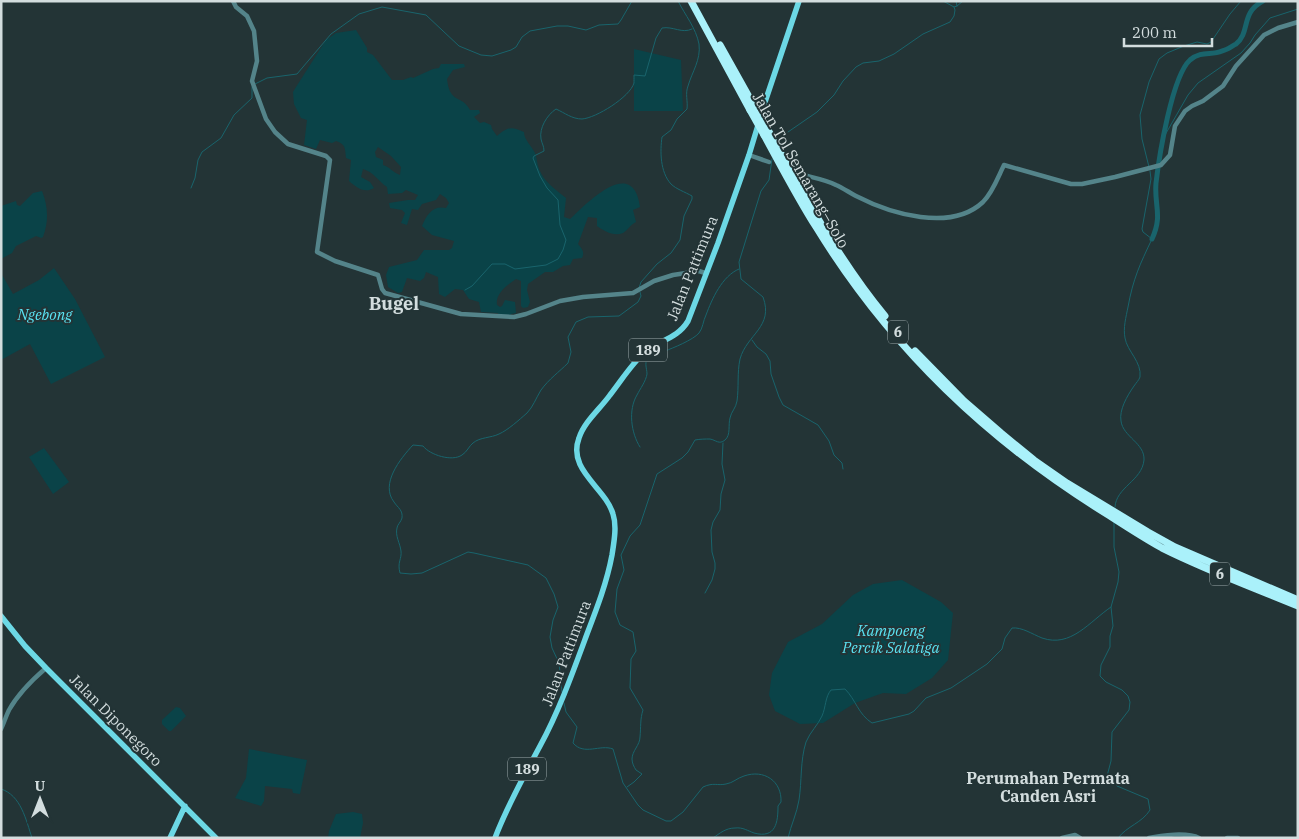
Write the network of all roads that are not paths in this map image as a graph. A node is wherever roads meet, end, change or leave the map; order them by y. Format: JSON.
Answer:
{"nodes":[{"id":1,"x":233,"y":1,"type":"edge"},
{"id":2,"x":691,"y":1,"type":"edge"},
{"id":3,"x":696,"y":1,"type":"edge"},
{"id":4,"x":799,"y":1,"type":"edge"},
{"id":5,"x":1298,"y":22,"type":"edge"},
{"id":6,"x":752,"y":107,"type":"junction"},
{"id":7,"x":749,"y":155,"type":"junction"},
{"id":8,"x":769,"y":162,"type":"dead end"},
{"id":9,"x":796,"y":173,"type":"dead end"},
{"id":10,"x":705,"y":273,"type":"junction"},
{"id":11,"x":1147,"y":535,"type":"junction"},
{"id":12,"x":1298,"y":600,"type":"edge"},
{"id":13,"x":1298,"y":606,"type":"edge"},
{"id":14,"x":1,"y":616,"type":"edge"},
{"id":15,"x":46,"y":668,"type":"junction"},
{"id":16,"x":1,"y":729,"type":"edge"},
{"id":17,"x":186,"y":806,"type":"junction"},
{"id":18,"x":170,"y":838,"type":"edge"},
{"id":19,"x":216,"y":838,"type":"edge"},
{"id":20,"x":495,"y":838,"type":"edge"},
{"id":21,"x":1062,"y":838,"type":"edge"},
{"id":22,"x":1080,"y":838,"type":"edge"},
{"id":23,"x":1149,"y":838,"type":"edge"},
{"id":24,"x":1199,"y":838,"type":"edge"},
{"id":25,"x":1227,"y":838,"type":"edge"},
{"id":26,"x":1238,"y":838,"type":"edge"}],
"edges":[{"from":1,"to":10,"type":"street"},
{"from":2,"to":6,"type":"highway","name":"Jalan Tol Semarang–Solo","number":"6"},
{"from":3,"to":6,"type":"highway","name":"Jalan Tol Semarang–Solo","number":"6"},
{"from":4,"to":7,"type":"main road","name":"Jalan Pattimura","number":"189"},
{"from":5,"to":9,"type":"street"},
{"from":6,"to":11,"type":"highway","name":"Jalan Tol Semarang–Solo","number":"6","bridge":true},
{"from":7,"to":8,"type":"street"},
{"from":7,"to":10,"type":"main road","name":"Jalan Pattimura","number":"189"},
{"from":10,"to":20,"type":"main road","name":"Jalan Pattimura","number":"189"},
{"from":11,"to":12,"type":"highway","name":"Jalan Tol Semarang–Solo","number":"6"},
{"from":11,"to":13,"type":"highway","name":"Jalan Tol Semarang–Solo","number":"6"},
{"from":14,"to":15,"type":"main road","name":"Jalan Diponegoro"},
{"from":15,"to":16,"type":"street"},
{"from":15,"to":17,"type":"main road","name":"Jalan Diponegoro"},
{"from":17,"to":18,"type":"main road"},
{"from":17,"to":19,"type":"main road","name":"Jalan Diponegoro"},
{"from":21,"to":22,"type":"street"},
{"from":23,"to":24,"type":"street"},
{"from":25,"to":26,"type":"street"}]}
